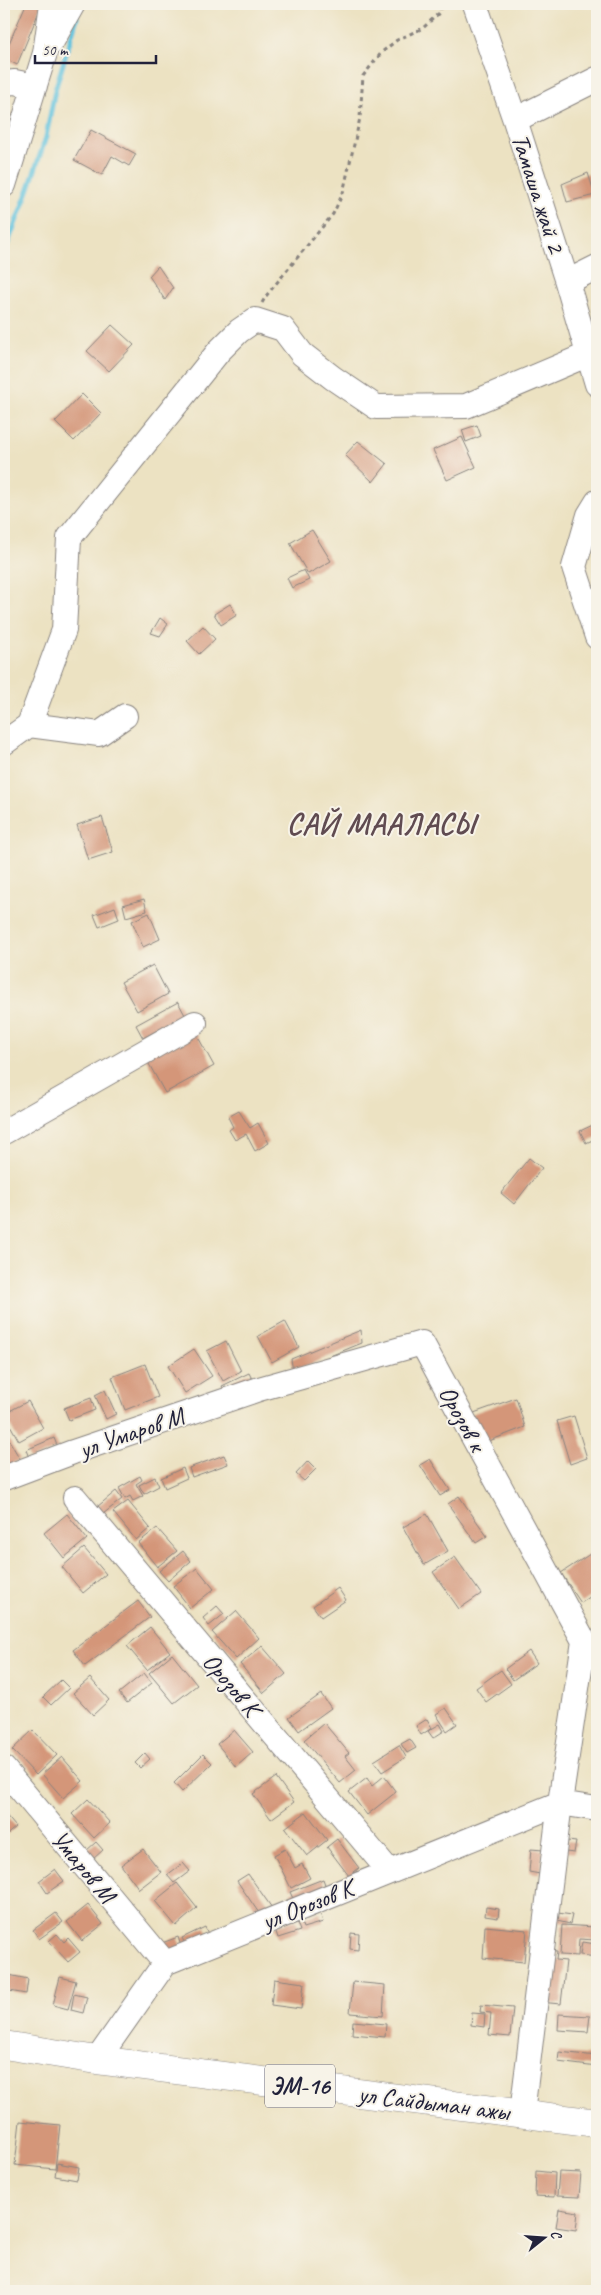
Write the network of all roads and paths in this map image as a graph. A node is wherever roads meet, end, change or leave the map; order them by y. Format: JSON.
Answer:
{"nodes":[{"id":1,"x":52,"y":4,"type":"edge"},
{"id":2,"x":73,"y":4,"type":"edge"},
{"id":3,"x":441,"y":4,"type":"edge"},
{"id":4,"x":475,"y":4,"type":"edge"},
{"id":5,"x":45,"y":53,"type":"junction"},
{"id":6,"x":597,"y":79,"type":"edge"},
{"id":7,"x":4,"y":83,"type":"edge"},
{"id":8,"x":35,"y":86,"type":"junction"},
{"id":9,"x":515,"y":120,"type":"junction"},
{"id":10,"x":4,"y":184,"type":"edge"},
{"id":11,"x":597,"y":267,"type":"edge"},
{"id":12,"x":568,"y":282,"type":"junction"},
{"id":13,"x":254,"y":320,"type":"junction"},
{"id":14,"x":589,"y":354,"type":"junction"},
{"id":15,"x":597,"y":379,"type":"edge"},
{"id":16,"x":597,"y":502,"type":"edge"},
{"id":17,"x":597,"y":637,"type":"edge"},
{"id":18,"x":125,"y":716,"type":"dead end"},
{"id":19,"x":29,"y":725,"type":"junction"},
{"id":20,"x":4,"y":743,"type":"edge"},
{"id":21,"x":195,"y":1023,"type":"dead end"},
{"id":22,"x":4,"y":1132,"type":"edge"},
{"id":23,"x":259,"y":1389,"type":"joint"},
{"id":24,"x":4,"y":1478,"type":"edge"},
{"id":25,"x":76,"y":1498,"type":"dead end"},
{"id":26,"x":4,"y":1769,"type":"edge"},
{"id":27,"x":560,"y":1803,"type":"junction"},
{"id":28,"x":597,"y":1809,"type":"edge"},
{"id":29,"x":389,"y":1871,"type":"junction"},
{"id":30,"x":165,"y":1963,"type":"junction"},
{"id":31,"x":4,"y":2045,"type":"edge"},
{"id":32,"x":97,"y":2060,"type":"junction"},
{"id":33,"x":522,"y":2114,"type":"junction"},
{"id":34,"x":597,"y":2123,"type":"edge"}],
"edges":[{"from":1,"to":5,"type":"street"},
{"from":2,"to":5,"type":"street"},
{"from":3,"to":13,"type":"path"},
{"from":4,"to":9,"type":"street","name":"Тамаша жай 2"},
{"from":5,"to":8,"type":"street"},
{"from":6,"to":9,"type":"street"},
{"from":7,"to":8,"type":"street"},
{"from":8,"to":10,"type":"street"},
{"from":9,"to":12,"type":"street","name":"Тамаша жай 2"},
{"from":11,"to":12,"type":"street"},
{"from":12,"to":14,"type":"street","name":"Тамаша жай 2"},
{"from":13,"to":14,"type":"street"},
{"from":13,"to":19,"type":"street"},
{"from":14,"to":15,"type":"street","name":"Тамаша жай 2"},
{"from":16,"to":17,"type":"street"},
{"from":18,"to":19,"type":"street"},
{"from":19,"to":20,"type":"street"},
{"from":21,"to":22,"type":"street"},
{"from":23,"to":24,"type":"street","name":"ул Умаров М"},
{"from":23,"to":27,"type":"street","name":"Орозов к"},
{"from":25,"to":29,"type":"street","name":"Орозов К"},
{"from":26,"to":30,"type":"street","name":"Умаров М"},
{"from":27,"to":28,"type":"street"},
{"from":27,"to":29,"type":"street","name":"ул Орозов К"},
{"from":27,"to":33,"type":"street"},
{"from":29,"to":30,"type":"street","name":"ул Орозов К"},
{"from":30,"to":32,"type":"street"},
{"from":31,"to":32,"type":"highway","name":"ул Сайдыман ажы","number":"ЭМ-16"},
{"from":32,"to":33,"type":"highway","name":"ул Сайдыман ажы","number":"ЭМ-16"},
{"from":33,"to":34,"type":"highway","name":"ул Сайдыман ажы","number":"ЭМ-16"}]}
